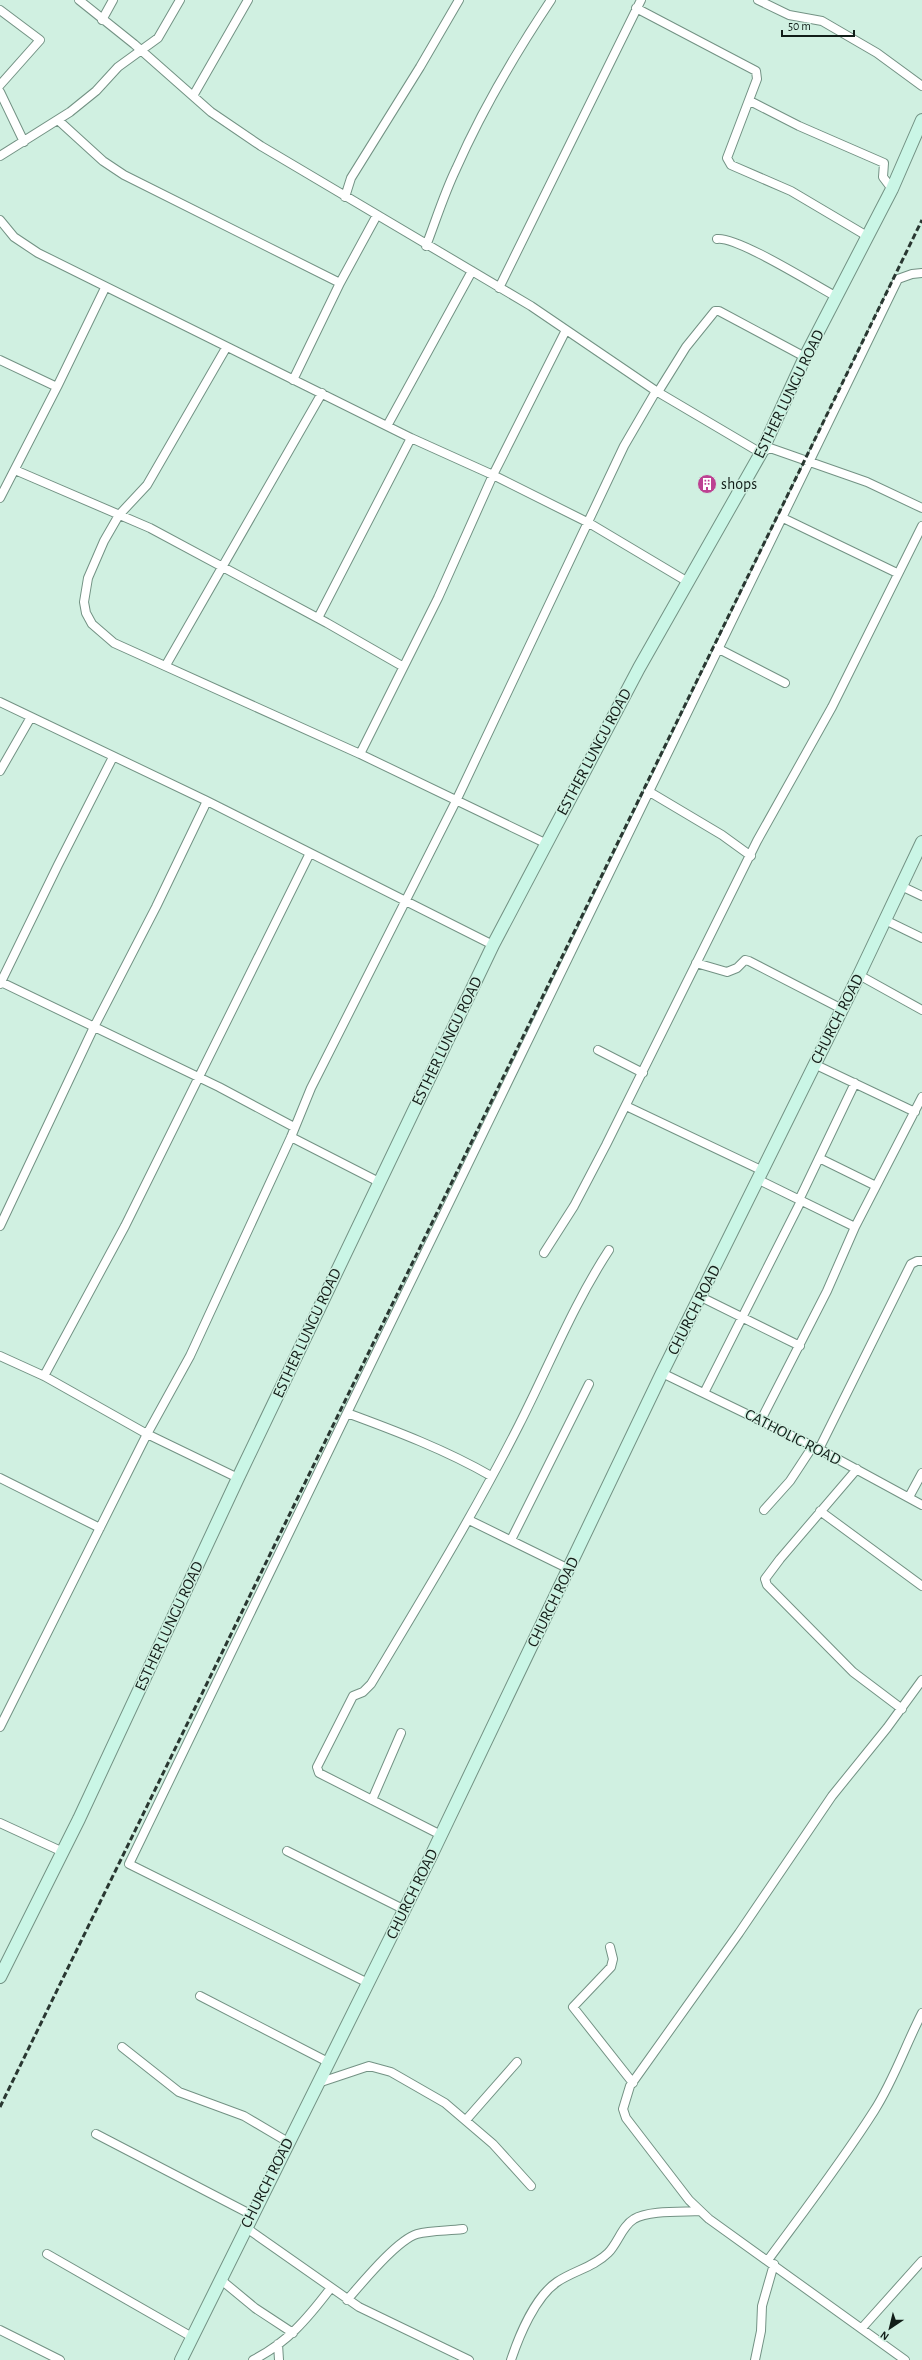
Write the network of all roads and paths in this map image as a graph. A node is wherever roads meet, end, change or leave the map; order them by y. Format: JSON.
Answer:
{"nodes":[{"id":1,"x":79,"y":0,"type":"edge"},
{"id":2,"x":113,"y":0,"type":"edge"},
{"id":3,"x":180,"y":0,"type":"edge"},
{"id":4,"x":248,"y":0,"type":"edge"},
{"id":5,"x":458,"y":0,"type":"edge"},
{"id":6,"x":550,"y":0,"type":"edge"},
{"id":7,"x":641,"y":0,"type":"edge"},
{"id":8,"x":760,"y":0,"type":"edge"},
{"id":9,"x":636,"y":8,"type":"junction"},
{"id":10,"x":0,"y":10,"type":"edge"},
{"id":11,"x":102,"y":20,"type":"junction"},
{"id":12,"x":141,"y":51,"type":"junction"},
{"id":13,"x":0,"y":85,"type":"edge"},
{"id":14,"x":922,"y":86,"type":"edge"},
{"id":15,"x":0,"y":92,"type":"edge"},
{"id":16,"x":193,"y":96,"type":"junction"},
{"id":17,"x":750,"y":101,"type":"junction"},
{"id":18,"x":58,"y":120,"type":"junction"},
{"id":19,"x":922,"y":120,"type":"edge"},
{"id":20,"x":24,"y":142,"type":"junction"},
{"id":21,"x":0,"y":156,"type":"edge"},
{"id":22,"x":892,"y":190,"type":"junction"},
{"id":23,"x":345,"y":197,"type":"junction"},
{"id":24,"x":377,"y":215,"type":"junction"},
{"id":25,"x":0,"y":220,"type":"edge"},
{"id":26,"x":867,"y":236,"type":"junction"},
{"id":27,"x":717,"y":240,"type":"dead end"},
{"id":28,"x":426,"y":246,"type":"junction"},
{"id":29,"x":472,"y":271,"type":"junction"},
{"id":30,"x":922,"y":273,"type":"edge"},
{"id":31,"x":340,"y":283,"type":"junction"},
{"id":32,"x":105,"y":288,"type":"junction"},
{"id":33,"x":500,"y":288,"type":"junction"},
{"id":34,"x":837,"y":297,"type":"junction"},
{"id":35,"x":566,"y":330,"type":"junction"},
{"id":36,"x":226,"y":348,"type":"junction"},
{"id":37,"x":806,"y":357,"type":"junction"},
{"id":38,"x":0,"y":360,"type":"edge"},
{"id":39,"x":293,"y":380,"type":"junction"},
{"id":40,"x":57,"y":387,"type":"junction"},
{"id":41,"x":657,"y":391,"type":"junction"},
{"id":42,"x":322,"y":393,"type":"junction"},
{"id":43,"x":387,"y":426,"type":"junction"},
{"id":44,"x":411,"y":438,"type":"junction"},
{"id":45,"x":760,"y":453,"type":"junction"},
{"id":46,"x":809,"y":464,"type":"junction"},
{"id":47,"x":15,"y":470,"type":"junction"},
{"id":48,"x":493,"y":475,"type":"junction"},
{"id":49,"x":0,"y":498,"type":"edge"},
{"id":50,"x":922,"y":508,"type":"edge"},
{"id":51,"x":119,"y":515,"type":"junction"},
{"id":52,"x":783,"y":518,"type":"junction"},
{"id":53,"x":589,"y":523,"type":"junction"},
{"id":54,"x":922,"y":526,"type":"edge"},
{"id":55,"x":222,"y":567,"type":"junction"},
{"id":56,"x":897,"y":573,"type":"junction"},
{"id":57,"x":688,"y":582,"type":"junction"},
{"id":58,"x":318,"y":618,"type":"junction"},
{"id":59,"x":717,"y":648,"type":"junction"},
{"id":60,"x":166,"y":665,"type":"junction"},
{"id":61,"x":402,"y":666,"type":"junction"},
{"id":62,"x":785,"y":683,"type":"dead end"},
{"id":63,"x":0,"y":702,"type":"edge"},
{"id":64,"x":31,"y":717,"type":"junction"},
{"id":65,"x":360,"y":754,"type":"junction"},
{"id":66,"x":113,"y":757,"type":"junction"},
{"id":67,"x":0,"y":771,"type":"edge"},
{"id":68,"x":648,"y":791,"type":"junction"},
{"id":69,"x":207,"y":801,"type":"junction"},
{"id":70,"x":456,"y":801,"type":"junction"},
{"id":71,"x":545,"y":843,"type":"junction"},
{"id":72,"x":921,"y":845,"type":"edge"},
{"id":73,"x":310,"y":853,"type":"junction"},
{"id":74,"x":751,"y":856,"type":"junction"},
{"id":75,"x":901,"y":886,"type":"junction"},
{"id":76,"x":922,"y":896,"type":"edge"},
{"id":77,"x":407,"y":902,"type":"junction"},
{"id":78,"x":885,"y":920,"type":"junction"},
{"id":79,"x":922,"y":938,"type":"edge"},
{"id":80,"x":493,"y":944,"type":"junction"},
{"id":81,"x":696,"y":963,"type":"junction"},
{"id":82,"x":859,"y":975,"type":"junction"},
{"id":83,"x":0,"y":983,"type":"edge"},
{"id":84,"x":842,"y":1008,"type":"junction"},
{"id":85,"x":922,"y":1010,"type":"edge"},
{"id":86,"x":94,"y":1027,"type":"junction"},
{"id":87,"x":598,"y":1050,"type":"dead end"},
{"id":88,"x":814,"y":1064,"type":"junction"},
{"id":89,"x":643,"y":1073,"type":"junction"},
{"id":90,"x":197,"y":1078,"type":"junction"},
{"id":91,"x":855,"y":1083,"type":"junction"},
{"id":92,"x":922,"y":1097,"type":"edge"},
{"id":93,"x":626,"y":1106,"type":"junction"},
{"id":94,"x":915,"y":1112,"type":"junction"},
{"id":95,"x":294,"y":1127,"type":"junction"},
{"id":96,"x":291,"y":1137,"type":"junction"},
{"id":97,"x":819,"y":1158,"type":"junction"},
{"id":98,"x":761,"y":1176,"type":"junction"},
{"id":99,"x":379,"y":1182,"type":"junction"},
{"id":100,"x":876,"y":1186,"type":"junction"},
{"id":101,"x":800,"y":1200,"type":"junction"},
{"id":102,"x":0,"y":1226,"type":"edge"},
{"id":103,"x":856,"y":1227,"type":"junction"},
{"id":104,"x":609,"y":1250,"type":"dead end"},
{"id":105,"x":544,"y":1253,"type":"dead end"},
{"id":106,"x":922,"y":1261,"type":"edge"},
{"id":107,"x":701,"y":1296,"type":"junction"},
{"id":108,"x":742,"y":1318,"type":"junction"},
{"id":109,"x":800,"y":1346,"type":"junction"},
{"id":110,"x":0,"y":1356,"type":"edge"},
{"id":111,"x":662,"y":1374,"type":"junction"},
{"id":112,"x":44,"y":1376,"type":"junction"},
{"id":113,"x":589,"y":1384,"type":"dead end"},
{"id":114,"x":704,"y":1393,"type":"junction"},
{"id":115,"x":347,"y":1413,"type":"junction"},
{"id":116,"x":761,"y":1420,"type":"junction"},
{"id":117,"x":147,"y":1434,"type":"junction"},
{"id":118,"x":816,"y":1448,"type":"junction"},
{"id":119,"x":857,"y":1469,"type":"junction"},
{"id":120,"x":922,"y":1473,"type":"edge"},
{"id":121,"x":491,"y":1476,"type":"junction"},
{"id":122,"x":0,"y":1478,"type":"edge"},
{"id":123,"x":238,"y":1478,"type":"junction"},
{"id":124,"x":909,"y":1497,"type":"junction"},
{"id":125,"x":922,"y":1506,"type":"edge"},
{"id":126,"x":764,"y":1510,"type":"dead end"},
{"id":127,"x":820,"y":1511,"type":"junction"},
{"id":128,"x":469,"y":1520,"type":"junction"},
{"id":129,"x":100,"y":1528,"type":"junction"},
{"id":130,"x":511,"y":1540,"type":"junction"},
{"id":131,"x":569,"y":1569,"type":"junction"},
{"id":132,"x":922,"y":1586,"type":"edge"},
{"id":133,"x":922,"y":1680,"type":"edge"},
{"id":134,"x":902,"y":1709,"type":"junction"},
{"id":135,"x":0,"y":1727,"type":"edge"},
{"id":136,"x":401,"y":1733,"type":"dead end"},
{"id":137,"x":372,"y":1800,"type":"junction"},
{"id":138,"x":0,"y":1823,"type":"edge"},
{"id":139,"x":441,"y":1835,"type":"junction"},
{"id":140,"x":287,"y":1851,"type":"dead end"},
{"id":141,"x":62,"y":1852,"type":"junction"},
{"id":142,"x":405,"y":1910,"type":"junction"},
{"id":143,"x":610,"y":1947,"type":"dead end"},
{"id":144,"x":0,"y":1977,"type":"edge"},
{"id":145,"x":368,"y":1983,"type":"junction"},
{"id":146,"x":200,"y":1996,"type":"dead end"},
{"id":147,"x":922,"y":2013,"type":"edge"},
{"id":148,"x":122,"y":2047,"type":"dead end"},
{"id":149,"x":328,"y":2062,"type":"junction"},
{"id":150,"x":517,"y":2062,"type":"dead end"},
{"id":151,"x":318,"y":2083,"type":"junction"},
{"id":152,"x":632,"y":2083,"type":"junction"},
{"id":153,"x":466,"y":2120,"type":"junction"},
{"id":154,"x":96,"y":2134,"type":"dead end"},
{"id":155,"x":288,"y":2142,"type":"junction"},
{"id":156,"x":531,"y":2186,"type":"dead end"},
{"id":157,"x":700,"y":2211,"type":"junction"},
{"id":158,"x":252,"y":2215,"type":"junction"},
{"id":159,"x":245,"y":2227,"type":"junction"},
{"id":160,"x":463,"y":2229,"type":"dead end"},
{"id":161,"x":47,"y":2254,"type":"dead end"},
{"id":162,"x":922,"y":2261,"type":"edge"},
{"id":163,"x":771,"y":2262,"type":"junction"},
{"id":164,"x":220,"y":2279,"type":"junction"},
{"id":165,"x":330,"y":2289,"type":"junction"},
{"id":166,"x":347,"y":2300,"type":"junction"},
{"id":167,"x":862,"y":2328,"type":"junction"},
{"id":168,"x":0,"y":2330,"type":"edge"},
{"id":169,"x":293,"y":2333,"type":"junction"},
{"id":170,"x":192,"y":2337,"type":"junction"},
{"id":171,"x":278,"y":2344,"type":"junction"},
{"id":172,"x":60,"y":2360,"type":"edge"},
{"id":173,"x":181,"y":2360,"type":"edge"},
{"id":174,"x":252,"y":2360,"type":"edge"},
{"id":175,"x":279,"y":2360,"type":"edge"},
{"id":176,"x":469,"y":2360,"type":"edge"},
{"id":177,"x":511,"y":2360,"type":"edge"},
{"id":178,"x":755,"y":2360,"type":"edge"},
{"id":179,"x":905,"y":2360,"type":"edge"}],
"edges":[{"from":1,"to":11,"type":"street"},
{"from":2,"to":11,"type":"street"},
{"from":3,"to":12,"type":"street"},
{"from":4,"to":16,"type":"street"},
{"from":5,"to":23,"type":"street"},
{"from":6,"to":28,"type":"street"},
{"from":7,"to":9,"type":"street"},
{"from":8,"to":14,"type":"street"},
{"from":9,"to":17,"type":"street"},
{"from":9,"to":33,"type":"street"},
{"from":10,"to":13,"type":"street"},
{"from":11,"to":12,"type":"street"},
{"from":12,"to":16,"type":"street"},
{"from":12,"to":18,"type":"street"},
{"from":15,"to":20,"type":"street"},
{"from":16,"to":23,"type":"street"},
{"from":17,"to":22,"type":"street"},
{"from":17,"to":26,"type":"street"},
{"from":18,"to":20,"type":"street"},
{"from":18,"to":31,"type":"street"},
{"from":19,"to":22,"type":"street","name":"ESTHER LUNGU ROAD"},
{"from":20,"to":21,"type":"street"},
{"from":22,"to":26,"type":"street","name":"ESTHER LUNGU ROAD"},
{"from":23,"to":24,"type":"street"},
{"from":24,"to":28,"type":"street"},
{"from":24,"to":31,"type":"street"},
{"from":25,"to":32,"type":"street"},
{"from":26,"to":34,"type":"street","name":"ESTHER LUNGU ROAD"},
{"from":27,"to":34,"type":"street"},
{"from":28,"to":29,"type":"street"},
{"from":29,"to":33,"type":"street"},
{"from":29,"to":43,"type":"street"},
{"from":30,"to":46,"type":"street"},
{"from":31,"to":39,"type":"street"},
{"from":32,"to":36,"type":"street"},
{"from":32,"to":40,"type":"street"},
{"from":33,"to":35,"type":"street"},
{"from":34,"to":37,"type":"street","name":"ESTHER LUNGU ROAD"},
{"from":35,"to":41,"type":"street"},
{"from":35,"to":48,"type":"street"},
{"from":36,"to":39,"type":"street"},
{"from":36,"to":51,"type":"street"},
{"from":37,"to":41,"type":"street"},
{"from":37,"to":45,"type":"street","name":"ESTHER LUNGU ROAD"},
{"from":38,"to":40,"type":"street"},
{"from":39,"to":42,"type":"street"},
{"from":40,"to":47,"type":"street"},
{"from":41,"to":45,"type":"street"},
{"from":41,"to":53,"type":"street"},
{"from":42,"to":43,"type":"street"},
{"from":42,"to":55,"type":"street"},
{"from":43,"to":44,"type":"street"},
{"from":44,"to":48,"type":"street"},
{"from":44,"to":58,"type":"street"},
{"from":45,"to":46,"type":"street"},
{"from":45,"to":57,"type":"street","name":"ESTHER LUNGU ROAD"},
{"from":46,"to":50,"type":"street"},
{"from":46,"to":52,"type":"street"},
{"from":47,"to":49,"type":"street"},
{"from":47,"to":51,"type":"street"},
{"from":48,"to":53,"type":"street"},
{"from":48,"to":61,"type":"street"},
{"from":51,"to":55,"type":"street"},
{"from":51,"to":60,"type":"street"},
{"from":52,"to":56,"type":"street"},
{"from":52,"to":59,"type":"street"},
{"from":53,"to":57,"type":"street"},
{"from":53,"to":70,"type":"street"},
{"from":54,"to":56,"type":"street"},
{"from":55,"to":58,"type":"street"},
{"from":55,"to":60,"type":"street"},
{"from":56,"to":74,"type":"street"},
{"from":57,"to":71,"type":"street","name":"ESTHER LUNGU ROAD"},
{"from":58,"to":61,"type":"street"},
{"from":59,"to":62,"type":"street"},
{"from":59,"to":68,"type":"street"},
{"from":60,"to":65,"type":"street"},
{"from":61,"to":65,"type":"street"},
{"from":63,"to":64,"type":"street"},
{"from":64,"to":66,"type":"street"},
{"from":64,"to":67,"type":"street"},
{"from":65,"to":70,"type":"street"},
{"from":66,"to":69,"type":"street"},
{"from":66,"to":83,"type":"street"},
{"from":68,"to":74,"type":"street"},
{"from":68,"to":115,"type":"street"},
{"from":69,"to":73,"type":"street"},
{"from":69,"to":86,"type":"street"},
{"from":70,"to":71,"type":"street"},
{"from":70,"to":77,"type":"street"},
{"from":71,"to":80,"type":"street","name":"ESTHER LUNGU ROAD"},
{"from":72,"to":75,"type":"street","name":"CHURCH ROAD"},
{"from":73,"to":77,"type":"street"},
{"from":73,"to":90,"type":"street"},
{"from":74,"to":81,"type":"street"},
{"from":75,"to":76,"type":"street"},
{"from":75,"to":78,"type":"street","name":"CHURCH ROAD"},
{"from":77,"to":80,"type":"street"},
{"from":77,"to":95,"type":"street"},
{"from":78,"to":79,"type":"street"},
{"from":78,"to":82,"type":"street","name":"CHURCH ROAD"},
{"from":80,"to":99,"type":"street","name":"ESTHER LUNGU ROAD"},
{"from":81,"to":84,"type":"street"},
{"from":81,"to":89,"type":"street"},
{"from":82,"to":84,"type":"street","name":"CHURCH ROAD"},
{"from":82,"to":85,"type":"street"},
{"from":83,"to":86,"type":"street"},
{"from":84,"to":88,"type":"street","name":"CHURCH ROAD"},
{"from":86,"to":90,"type":"street"},
{"from":86,"to":102,"type":"street"},
{"from":87,"to":89,"type":"street"},
{"from":88,"to":91,"type":"street"},
{"from":88,"to":98,"type":"street","name":"CHURCH ROAD"},
{"from":89,"to":93,"type":"street"},
{"from":90,"to":95,"type":"street"},
{"from":90,"to":112,"type":"street"},
{"from":91,"to":94,"type":"street"},
{"from":91,"to":97,"type":"street"},
{"from":92,"to":94,"type":"street"},
{"from":93,"to":98,"type":"street"},
{"from":93,"to":105,"type":"street"},
{"from":94,"to":100,"type":"street"},
{"from":95,"to":96,"type":"street"},
{"from":96,"to":99,"type":"street"},
{"from":96,"to":117,"type":"street"},
{"from":97,"to":100,"type":"street"},
{"from":97,"to":101,"type":"street"},
{"from":98,"to":101,"type":"street"},
{"from":98,"to":107,"type":"street","name":"CHURCH ROAD"},
{"from":99,"to":123,"type":"street","name":"ESTHER LUNGU ROAD"},
{"from":100,"to":103,"type":"street"},
{"from":101,"to":103,"type":"street"},
{"from":101,"to":108,"type":"street"},
{"from":103,"to":109,"type":"street"},
{"from":104,"to":121,"type":"street"},
{"from":106,"to":118,"type":"street"},
{"from":107,"to":108,"type":"street"},
{"from":107,"to":111,"type":"street","name":"CHURCH ROAD"},
{"from":108,"to":109,"type":"street"},
{"from":108,"to":114,"type":"street"},
{"from":109,"to":116,"type":"street"},
{"from":110,"to":112,"type":"street"},
{"from":111,"to":114,"type":"street","name":"CATHOLIC ROAD"},
{"from":111,"to":131,"type":"street","name":"CHURCH ROAD"},
{"from":112,"to":117,"type":"street"},
{"from":113,"to":130,"type":"street"},
{"from":114,"to":116,"type":"street","name":"CATHOLIC ROAD"},
{"from":115,"to":121,"type":"street"},
{"from":115,"to":145,"type":"street"},
{"from":116,"to":118,"type":"street","name":"CATHOLIC ROAD"},
{"from":117,"to":123,"type":"street"},
{"from":117,"to":129,"type":"street"},
{"from":118,"to":119,"type":"street","name":"CATHOLIC ROAD"},
{"from":118,"to":126,"type":"street"},
{"from":119,"to":124,"type":"street","name":"CATHOLIC ROAD"},
{"from":119,"to":127,"type":"street"},
{"from":120,"to":124,"type":"street"},
{"from":121,"to":128,"type":"street"},
{"from":122,"to":129,"type":"street"},
{"from":123,"to":141,"type":"street","name":"ESTHER LUNGU ROAD"},
{"from":124,"to":125,"type":"street","name":"CATHOLIC ROAD"},
{"from":127,"to":132,"type":"street"},
{"from":127,"to":134,"type":"street"},
{"from":128,"to":130,"type":"street"},
{"from":128,"to":137,"type":"street"},
{"from":129,"to":135,"type":"street"},
{"from":130,"to":131,"type":"street"},
{"from":131,"to":139,"type":"street","name":"CHURCH ROAD"},
{"from":133,"to":134,"type":"street"},
{"from":134,"to":152,"type":"street"},
{"from":136,"to":137,"type":"street"},
{"from":137,"to":139,"type":"street"},
{"from":138,"to":141,"type":"street"},
{"from":139,"to":142,"type":"street","name":"CHURCH ROAD"},
{"from":140,"to":142,"type":"street"},
{"from":141,"to":144,"type":"street","name":"ESTHER LUNGU ROAD"},
{"from":142,"to":145,"type":"street","name":"CHURCH ROAD"},
{"from":143,"to":152,"type":"street"},
{"from":145,"to":149,"type":"street","name":"CHURCH ROAD"},
{"from":146,"to":149,"type":"street"},
{"from":147,"to":163,"type":"street"},
{"from":148,"to":155,"type":"street"},
{"from":149,"to":151,"type":"street","name":"CHURCH ROAD"},
{"from":150,"to":153,"type":"street"},
{"from":151,"to":153,"type":"street"},
{"from":151,"to":155,"type":"street","name":"CHURCH ROAD"},
{"from":152,"to":157,"type":"street"},
{"from":153,"to":156,"type":"street"},
{"from":154,"to":158,"type":"street"},
{"from":155,"to":158,"type":"street","name":"CHURCH ROAD"},
{"from":157,"to":163,"type":"street"},
{"from":157,"to":177,"type":"street"},
{"from":158,"to":159,"type":"street","name":"CHURCH ROAD"},
{"from":159,"to":164,"type":"street","name":"CHURCH ROAD"},
{"from":159,"to":165,"type":"street"},
{"from":160,"to":166,"type":"street"},
{"from":161,"to":170,"type":"street"},
{"from":162,"to":167,"type":"street"},
{"from":163,"to":167,"type":"street"},
{"from":163,"to":178,"type":"street"},
{"from":164,"to":169,"type":"street"},
{"from":164,"to":170,"type":"street","name":"CHURCH ROAD"},
{"from":165,"to":166,"type":"street"},
{"from":165,"to":169,"type":"street"},
{"from":166,"to":176,"type":"street"},
{"from":167,"to":179,"type":"street"},
{"from":168,"to":172,"type":"street"},
{"from":169,"to":171,"type":"street"},
{"from":170,"to":173,"type":"street","name":"CHURCH ROAD"},
{"from":171,"to":174,"type":"street"},
{"from":171,"to":175,"type":"street"}]}
